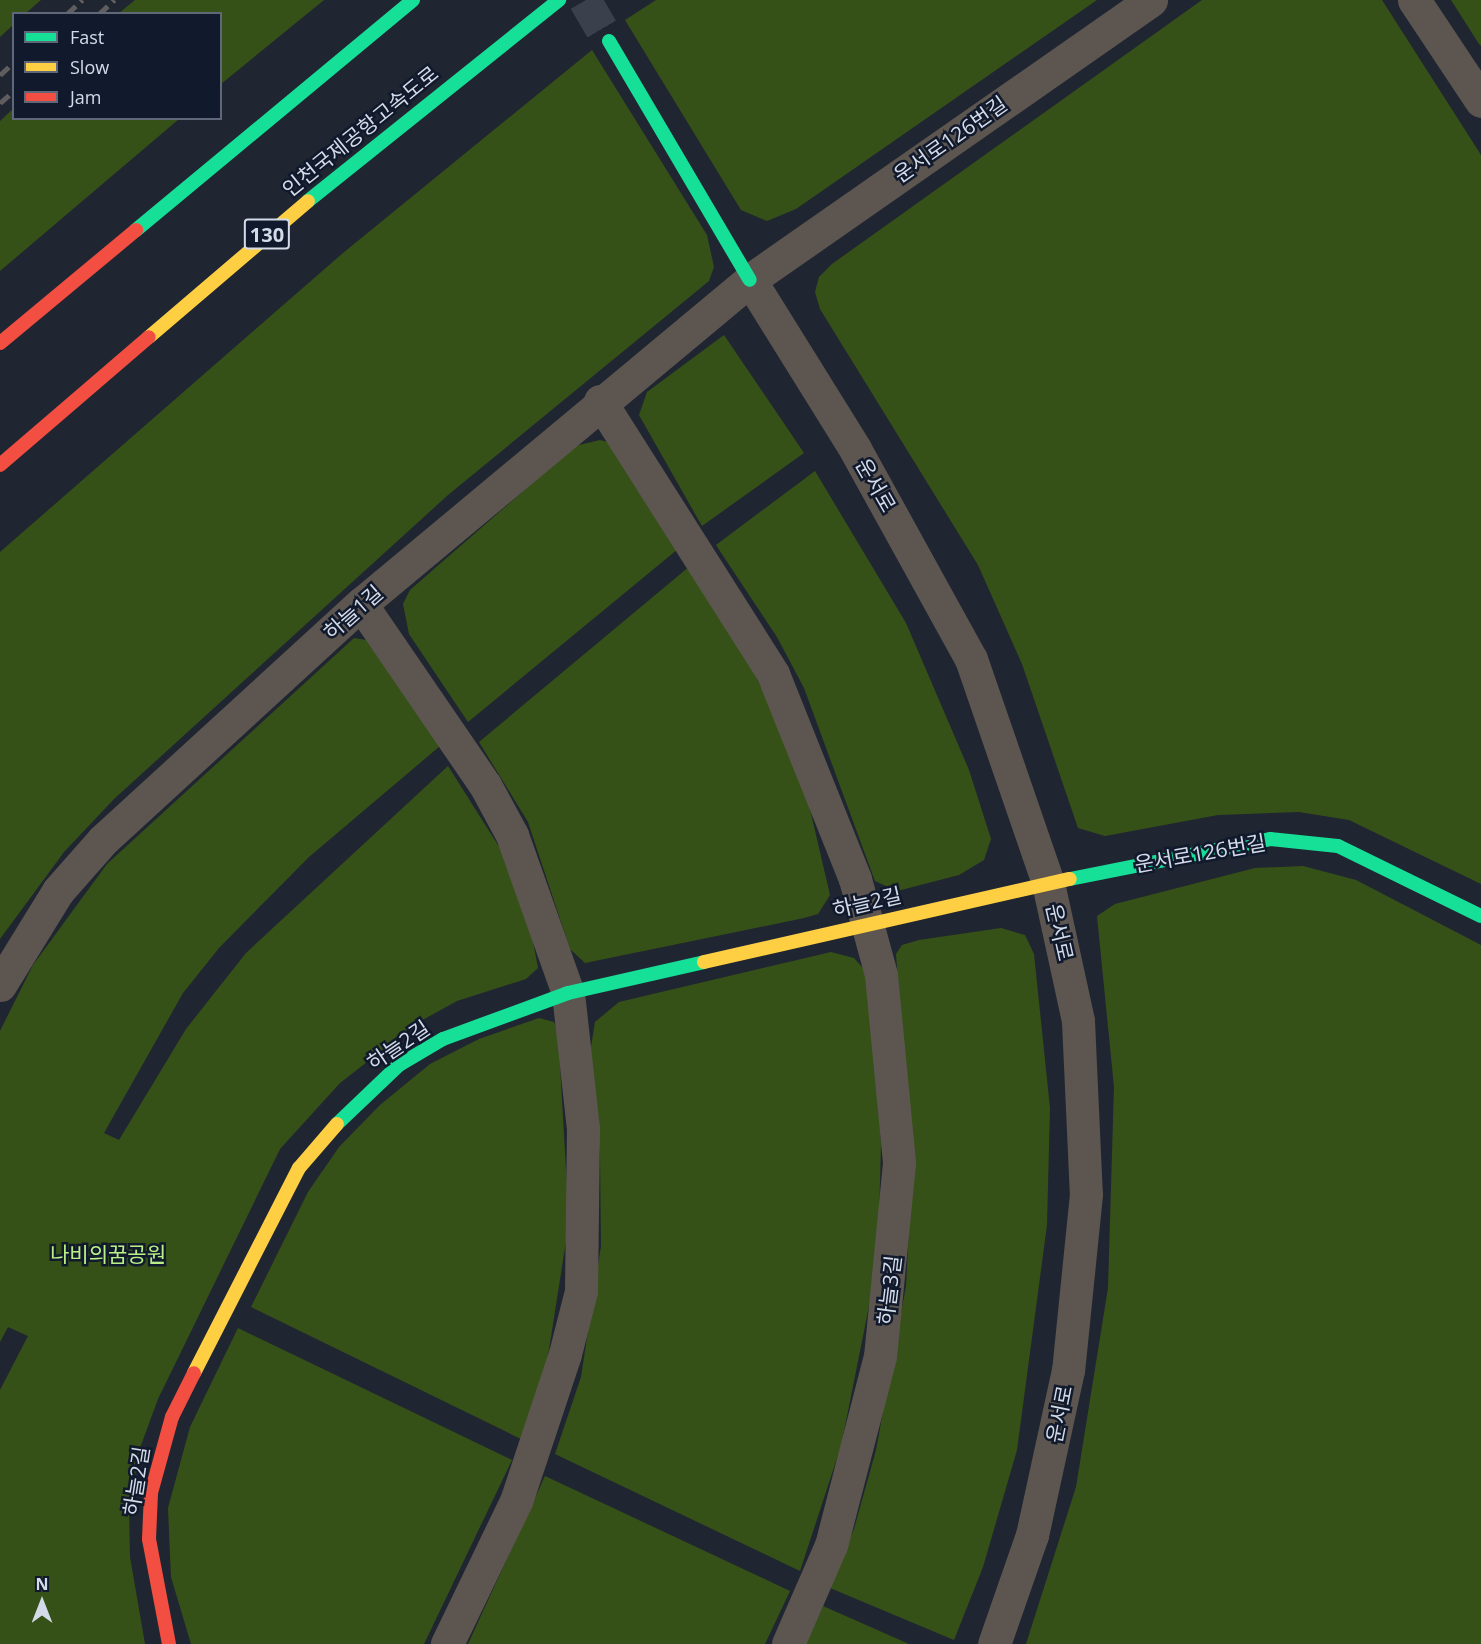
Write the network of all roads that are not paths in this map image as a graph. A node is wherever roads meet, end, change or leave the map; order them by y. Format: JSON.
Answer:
{"nodes":[{"id":1,"x":413,"y":0,"type":"edge"},
{"id":2,"x":559,"y":0,"type":"edge"},
{"id":3,"x":1150,"y":0,"type":"edge"},
{"id":4,"x":1414,"y":0,"type":"edge"},
{"id":5,"x":609,"y":41,"type":"tunnel mouth"},
{"id":6,"x":1481,"y":101,"type":"edge"},
{"id":7,"x":750,"y":280,"type":"junction"},
{"id":8,"x":0,"y":343,"type":"edge"},
{"id":9,"x":600,"y":401,"type":"junction"},
{"id":10,"x":0,"y":465,"type":"edge"},
{"id":11,"x":361,"y":604,"type":"junction"},
{"id":12,"x":1048,"y":882,"type":"junction"},
{"id":13,"x":1481,"y":916,"type":"edge"},
{"id":14,"x":868,"y":924,"type":"junction"},
{"id":15,"x":0,"y":985,"type":"edge"},
{"id":16,"x":567,"y":993,"type":"junction"},
{"id":17,"x":169,"y":1644,"type":"edge"},
{"id":18,"x":447,"y":1644,"type":"edge"},
{"id":19,"x":788,"y":1644,"type":"edge"},
{"id":20,"x":994,"y":1644,"type":"edge"}],
"edges":[{"from":1,"to":8,"type":"main road"},
{"from":2,"to":10,"type":"main road","name":"인천국제공항고속도로","number":"130"},
{"from":3,"to":7,"type":"street","name":"운서로126번길"},
{"from":4,"to":6,"type":"street"},
{"from":5,"to":7,"type":"main road"},
{"from":7,"to":9,"type":"street","name":"하늘1길"},
{"from":7,"to":12,"type":"street","name":"운서로"},
{"from":9,"to":11,"type":"street","name":"하늘1길"},
{"from":9,"to":14,"type":"street","name":"하늘3길"},
{"from":11,"to":15,"type":"street","name":"하늘1길"},
{"from":11,"to":16,"type":"street"},
{"from":12,"to":13,"type":"main road","name":"운서로126번길"},
{"from":12,"to":14,"type":"main road","name":"하늘2길"},
{"from":12,"to":20,"type":"street","name":"운서로"},
{"from":14,"to":16,"type":"main road","name":"하늘2길"},
{"from":14,"to":19,"type":"street","name":"하늘3길"},
{"from":16,"to":17,"type":"main road","name":"하늘2길"},
{"from":16,"to":18,"type":"street"}]}
